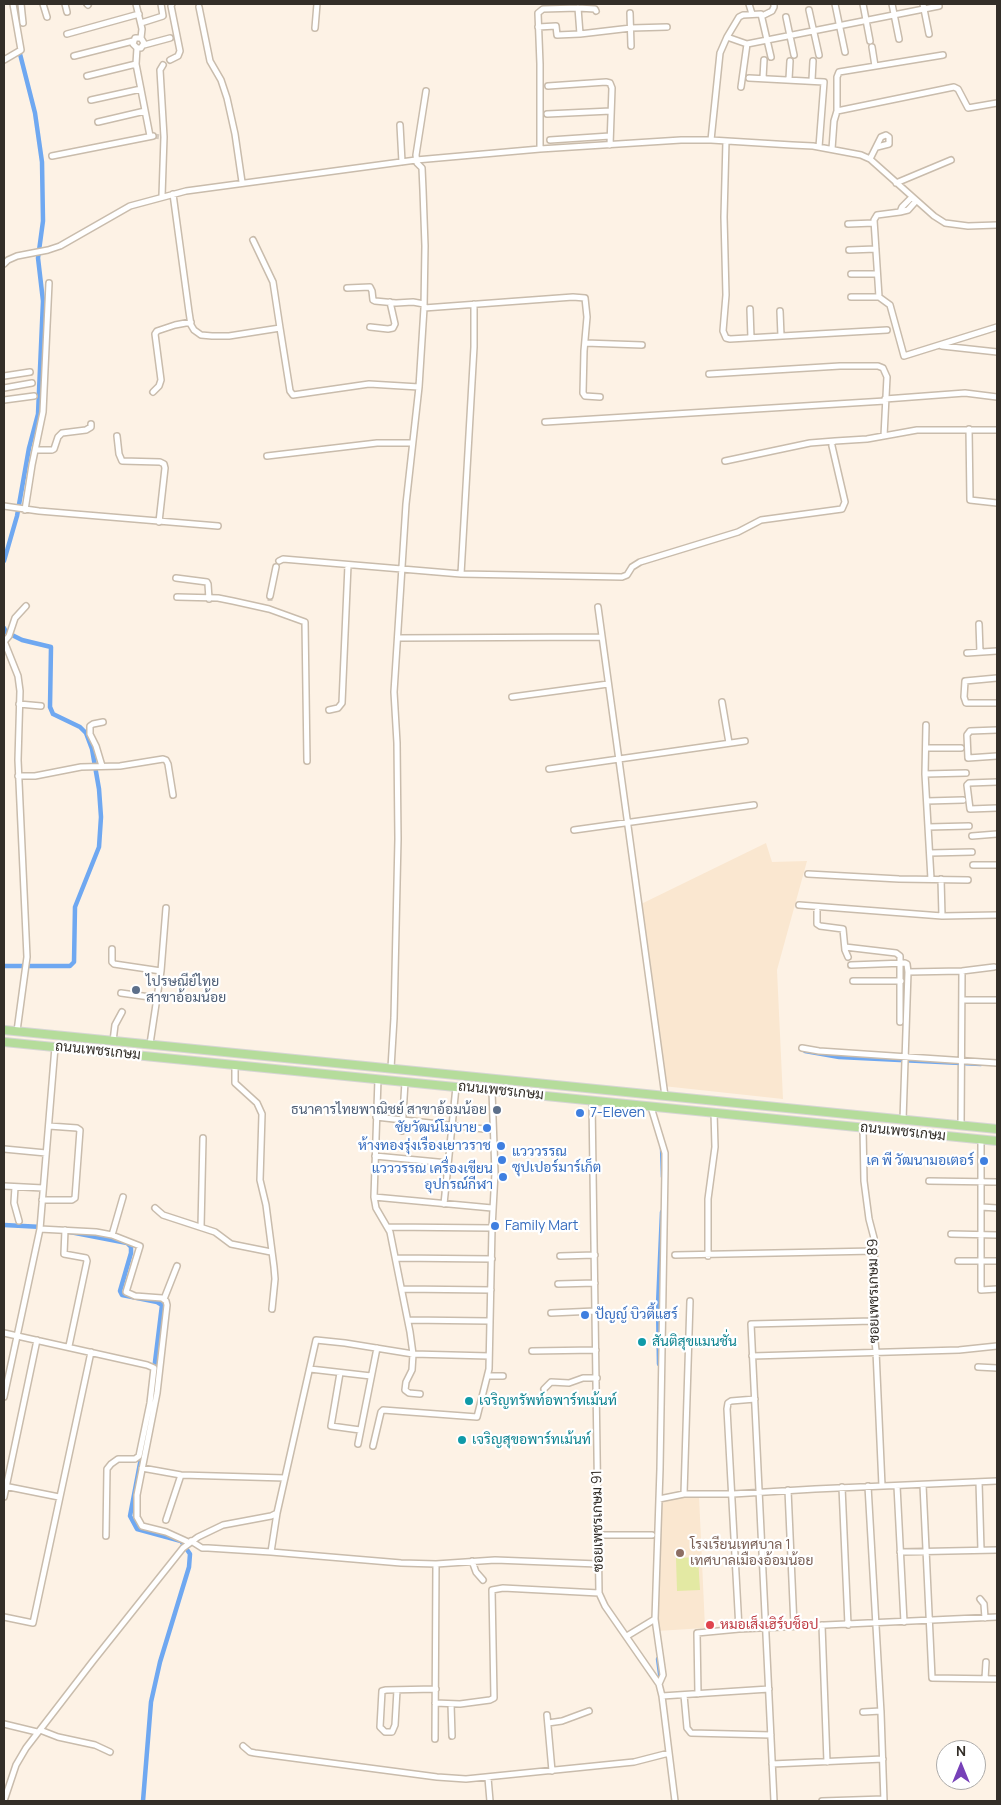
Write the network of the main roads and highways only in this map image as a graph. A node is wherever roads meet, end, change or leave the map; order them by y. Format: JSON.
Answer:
{"nodes":[{"id":1,"x":4,"y":1030,"type":"edge"},
{"id":2,"x":4,"y":1042,"type":"edge"},
{"id":3,"x":997,"y":1129,"type":"edge"},
{"id":4,"x":997,"y":1141,"type":"edge"}],
"edges":[{"from":1,"to":3,"type":"main road","name":"ถนนเพชรเกษม"},
{"from":2,"to":4,"type":"main road","name":"ถนนเพชรเกษม"}]}
